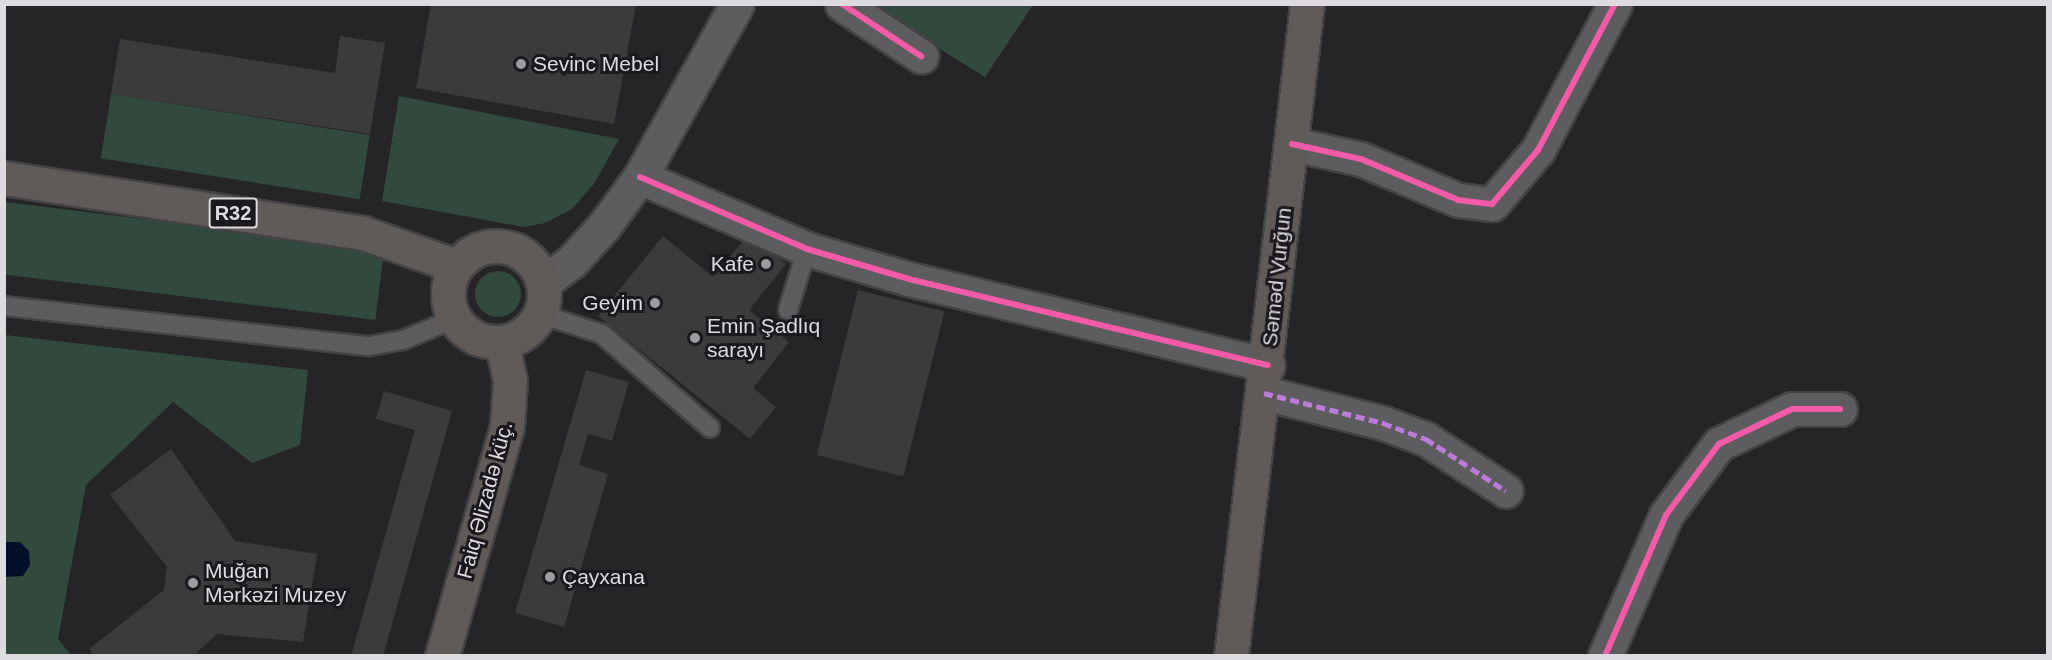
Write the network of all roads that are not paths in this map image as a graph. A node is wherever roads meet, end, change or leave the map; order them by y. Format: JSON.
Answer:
{"nodes":[{"id":1,"x":737,"y":4,"type":"edge"},
{"id":2,"x":842,"y":4,"type":"edge"},
{"id":3,"x":1306,"y":4,"type":"edge"},
{"id":4,"x":1615,"y":4,"type":"edge"},
{"id":5,"x":921,"y":56,"type":"dead end"},
{"id":6,"x":1292,"y":144,"type":"junction"},
{"id":7,"x":640,"y":177,"type":"junction"},
{"id":8,"x":4,"y":178,"type":"edge"},
{"id":9,"x":807,"y":249,"type":"junction"},
{"id":10,"x":456,"y":266,"type":"junction"},
{"id":11,"x":541,"y":299,"type":"junction"},
{"id":12,"x":4,"y":306,"type":"edge"},
{"id":13,"x":788,"y":310,"type":"dead end"},
{"id":14,"x":454,"y":319,"type":"junction"},
{"id":15,"x":502,"y":342,"type":"junction"},
{"id":16,"x":1266,"y":379,"type":"junction"},
{"id":17,"x":1840,"y":409,"type":"dead end"},
{"id":18,"x":710,"y":428,"type":"dead end"},
{"id":19,"x":1506,"y":491,"type":"dead end"},
{"id":20,"x":442,"y":656,"type":"edge"},
{"id":21,"x":1231,"y":656,"type":"edge"},
{"id":22,"x":1605,"y":656,"type":"edge"}],
"edges":[{"from":1,"to":7,"type":"street"},
{"from":2,"to":5,"type":"street"},
{"from":3,"to":6,"type":"main road","name":"Səməd Vurğun"},
{"from":4,"to":6,"type":"street"},
{"from":6,"to":16,"type":"main road","name":"Səməd Vurğun"},
{"from":7,"to":9,"type":"street"},
{"from":7,"to":11,"type":"street"},
{"from":8,"to":10,"type":"main road","number":"R32"},
{"from":9,"to":13,"type":"lane"},
{"from":9,"to":16,"type":"street"},
{"from":10,"to":11,"type":"main road"},
{"from":10,"to":14,"type":"main road"},
{"from":11,"to":15,"type":"main road"},
{"from":11,"to":18,"type":"lane"},
{"from":12,"to":14,"type":"lane"},
{"from":14,"to":15,"type":"main road"},
{"from":15,"to":20,"type":"main road","name":"Faiq Əlizadə küç."},
{"from":16,"to":19,"type":"street"},
{"from":16,"to":21,"type":"main road","name":"Səməd Vurğun"},
{"from":17,"to":22,"type":"street"}]}
